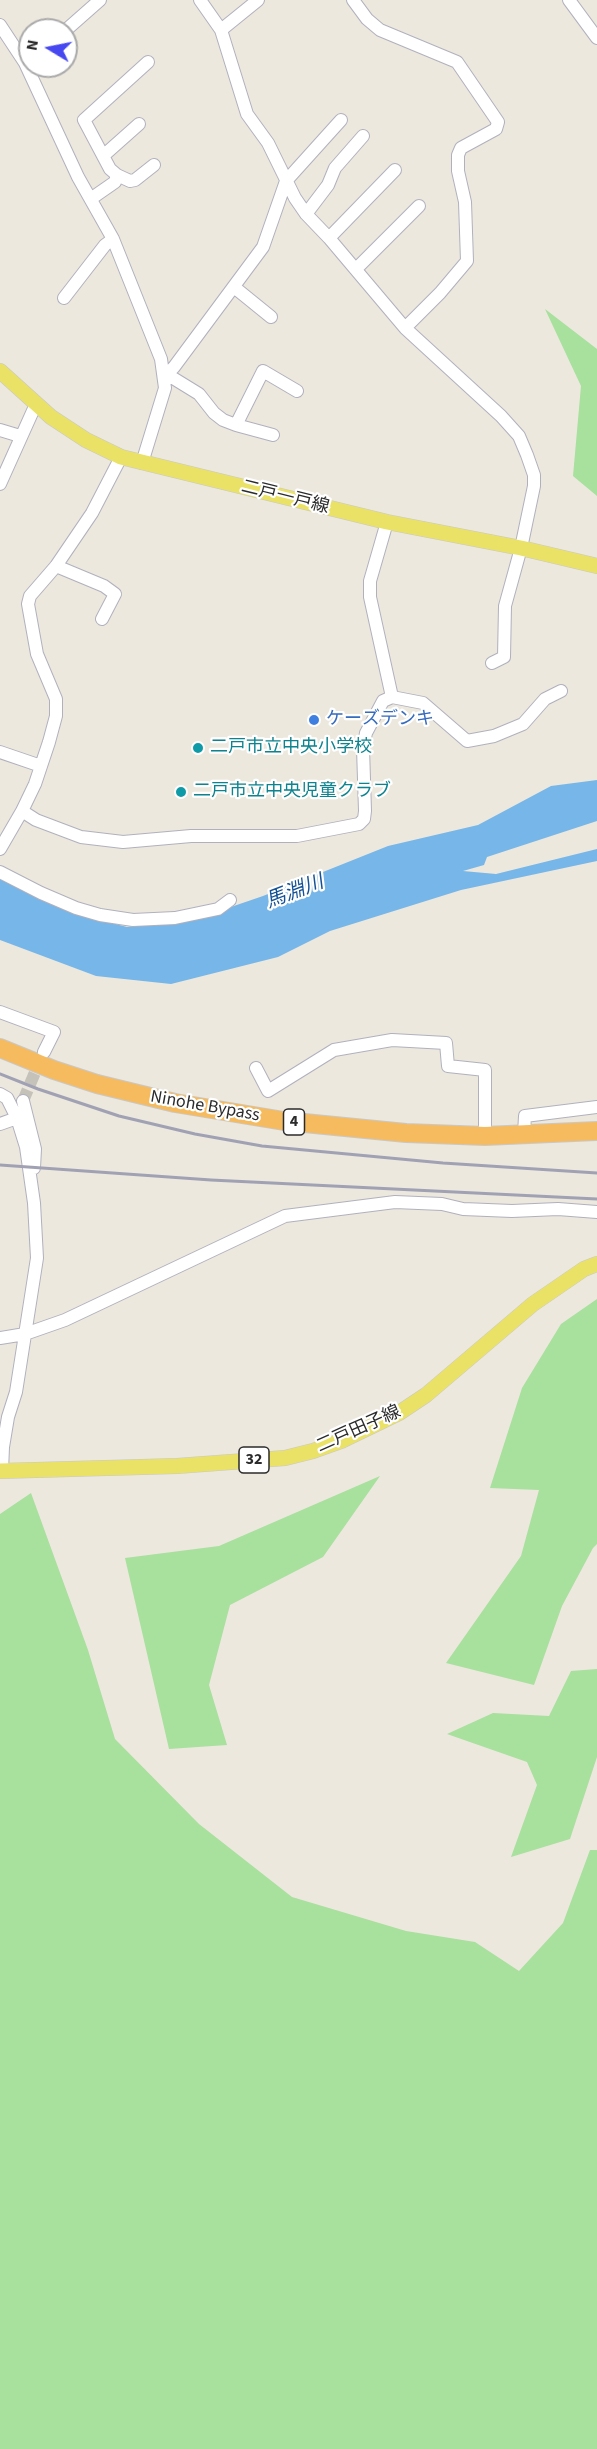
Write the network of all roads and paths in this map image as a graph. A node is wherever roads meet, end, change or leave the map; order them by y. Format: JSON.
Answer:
{"nodes":[{"id":1,"x":100,"y":0,"type":"edge"},
{"id":2,"x":200,"y":0,"type":"edge"},
{"id":3,"x":258,"y":0,"type":"edge"},
{"id":4,"x":353,"y":0,"type":"edge"},
{"id":5,"x":569,"y":0,"type":"edge"},
{"id":6,"x":78,"y":19,"type":"edge"},
{"id":7,"x":0,"y":26,"type":"edge"},
{"id":8,"x":221,"y":30,"type":"junction"},
{"id":9,"x":597,"y":38,"type":"edge"},
{"id":10,"x":18,"y":49,"type":"edge"},
{"id":11,"x":148,"y":62,"type":"dead end"},
{"id":12,"x":34,"y":78,"type":"edge"},
{"id":13,"x":341,"y":120,"type":"dead end"},
{"id":14,"x":139,"y":124,"type":"dead end"},
{"id":15,"x":363,"y":136,"type":"dead end"},
{"id":16,"x":103,"y":156,"type":"junction"},
{"id":17,"x":154,"y":165,"type":"dead end"},
{"id":18,"x":395,"y":170,"type":"dead end"},
{"id":19,"x":117,"y":175,"type":"junction"},
{"id":20,"x":286,"y":181,"type":"junction"},
{"id":21,"x":92,"y":198,"type":"junction"},
{"id":22,"x":418,"y":206,"type":"dead end"},
{"id":23,"x":306,"y":214,"type":"junction"},
{"id":24,"x":329,"y":238,"type":"junction"},
{"id":25,"x":113,"y":239,"type":"junction"},
{"id":26,"x":356,"y":269,"type":"junction"},
{"id":27,"x":234,"y":287,"type":"junction"},
{"id":28,"x":64,"y":298,"type":"dead end"},
{"id":29,"x":271,"y":317,"type":"dead end"},
{"id":30,"x":405,"y":328,"type":"junction"},
{"id":31,"x":0,"y":371,"type":"edge"},
{"id":32,"x":164,"y":377,"type":"junction"},
{"id":33,"x":297,"y":390,"type":"dead end"},
{"id":34,"x":36,"y":404,"type":"junction"},
{"id":35,"x":236,"y":425,"type":"junction"},
{"id":36,"x":0,"y":430,"type":"edge"},
{"id":37,"x":273,"y":435,"type":"dead end"},
{"id":38,"x":21,"y":436,"type":"junction"},
{"id":39,"x":121,"y":457,"type":"junction"},
{"id":40,"x":142,"y":463,"type":"junction"},
{"id":41,"x":0,"y":484,"type":"edge"},
{"id":42,"x":387,"y":522,"type":"junction"},
{"id":43,"x":521,"y":548,"type":"junction"},
{"id":44,"x":56,"y":566,"type":"junction"},
{"id":45,"x":597,"y":566,"type":"edge"},
{"id":46,"x":102,"y":619,"type":"dead end"},
{"id":47,"x":492,"y":663,"type":"dead end"},
{"id":48,"x":561,"y":691,"type":"dead end"},
{"id":49,"x":392,"y":697,"type":"junction"},
{"id":50,"x":0,"y":752,"type":"edge"},
{"id":51,"x":41,"y":766,"type":"junction"},
{"id":52,"x":22,"y":810,"type":"junction"},
{"id":53,"x":0,"y":849,"type":"edge"},
{"id":54,"x":0,"y":872,"type":"edge"},
{"id":55,"x":231,"y":900,"type":"dead end"},
{"id":56,"x":0,"y":1012,"type":"edge"},
{"id":57,"x":0,"y":1048,"type":"edge"},
{"id":58,"x":44,"y":1052,"type":"tunnel mouth"},
{"id":59,"x":256,"y":1068,"type":"dead end"},
{"id":60,"x":0,"y":1094,"type":"edge"},
{"id":61,"x":23,"y":1101,"type":"tunnel mouth"},
{"id":62,"x":597,"y":1107,"type":"edge"},
{"id":63,"x":17,"y":1118,"type":"junction"},
{"id":64,"x":0,"y":1124,"type":"edge"},
{"id":65,"x":597,"y":1131,"type":"edge"},
{"id":66,"x":524,"y":1134,"type":"junction"},
{"id":67,"x":485,"y":1137,"type":"junction"},
{"id":68,"x":33,"y":1190,"type":"junction"},
{"id":69,"x":597,"y":1212,"type":"edge"},
{"id":70,"x":597,"y":1264,"type":"edge"},
{"id":71,"x":26,"y":1334,"type":"junction"},
{"id":72,"x":0,"y":1338,"type":"edge"},
{"id":73,"x":1,"y":1471,"type":"edge"}],
"edges":[{"from":1,"to":6,"type":"street"},
{"from":2,"to":8,"type":"street"},
{"from":3,"to":8,"type":"street"},
{"from":4,"to":30,"type":"street"},
{"from":5,"to":9,"type":"street"},
{"from":7,"to":10,"type":"street"},
{"from":8,"to":20,"type":"street"},
{"from":11,"to":16,"type":"street"},
{"from":12,"to":21,"type":"street"},
{"from":13,"to":20,"type":"street"},
{"from":14,"to":16,"type":"street"},
{"from":15,"to":23,"type":"street"},
{"from":16,"to":19,"type":"street"},
{"from":17,"to":19,"type":"street"},
{"from":18,"to":24,"type":"street"},
{"from":19,"to":21,"type":"street"},
{"from":20,"to":23,"type":"street"},
{"from":20,"to":27,"type":"street"},
{"from":21,"to":25,"type":"street"},
{"from":22,"to":26,"type":"street"},
{"from":23,"to":24,"type":"street"},
{"from":24,"to":26,"type":"street"},
{"from":25,"to":28,"type":"street"},
{"from":25,"to":32,"type":"street"},
{"from":26,"to":30,"type":"street"},
{"from":27,"to":29,"type":"street"},
{"from":27,"to":32,"type":"street"},
{"from":30,"to":43,"type":"street"},
{"from":31,"to":34,"type":"main road","name":"二戸一戸線"},
{"from":32,"to":35,"type":"street"},
{"from":32,"to":40,"type":"street"},
{"from":33,"to":35,"type":"street"},
{"from":34,"to":38,"type":"street"},
{"from":34,"to":39,"type":"main road","name":"二戸一戸線"},
{"from":35,"to":37,"type":"street"},
{"from":36,"to":38,"type":"street"},
{"from":38,"to":41,"type":"street"},
{"from":39,"to":40,"type":"main road","name":"二戸一戸線"},
{"from":39,"to":44,"type":"street"},
{"from":40,"to":42,"type":"main road","name":"二戸一戸線"},
{"from":42,"to":43,"type":"main road","name":"二戸一戸線"},
{"from":42,"to":49,"type":"street"},
{"from":43,"to":45,"type":"main road","name":"二戸一戸線"},
{"from":43,"to":47,"type":"street"},
{"from":44,"to":46,"type":"street"},
{"from":44,"to":51,"type":"street"},
{"from":48,"to":49,"type":"street"},
{"from":49,"to":52,"type":"street"},
{"from":50,"to":51,"type":"street"},
{"from":51,"to":52,"type":"street"},
{"from":52,"to":53,"type":"street"},
{"from":54,"to":55,"type":"street"},
{"from":56,"to":58,"type":"street"},
{"from":57,"to":67,"type":"highway","name":"Ninohe Bypass","number":"4"},
{"from":59,"to":67,"type":"street"},
{"from":60,"to":63,"type":"street"},
{"from":61,"to":68,"type":"street"},
{"from":62,"to":66,"type":"street"},
{"from":63,"to":64,"type":"street"},
{"from":63,"to":68,"type":"street"},
{"from":65,"to":66,"type":"highway","name":"Ninohe Bypass","number":"4"},
{"from":66,"to":67,"type":"highway","name":"Ninohe Bypass","number":"4"},
{"from":68,"to":71,"type":"street"},
{"from":69,"to":71,"type":"street"},
{"from":70,"to":73,"type":"main road","name":"二戸田子線","number":"32"},
{"from":71,"to":72,"type":"street"},
{"from":71,"to":73,"type":"street"}]}
